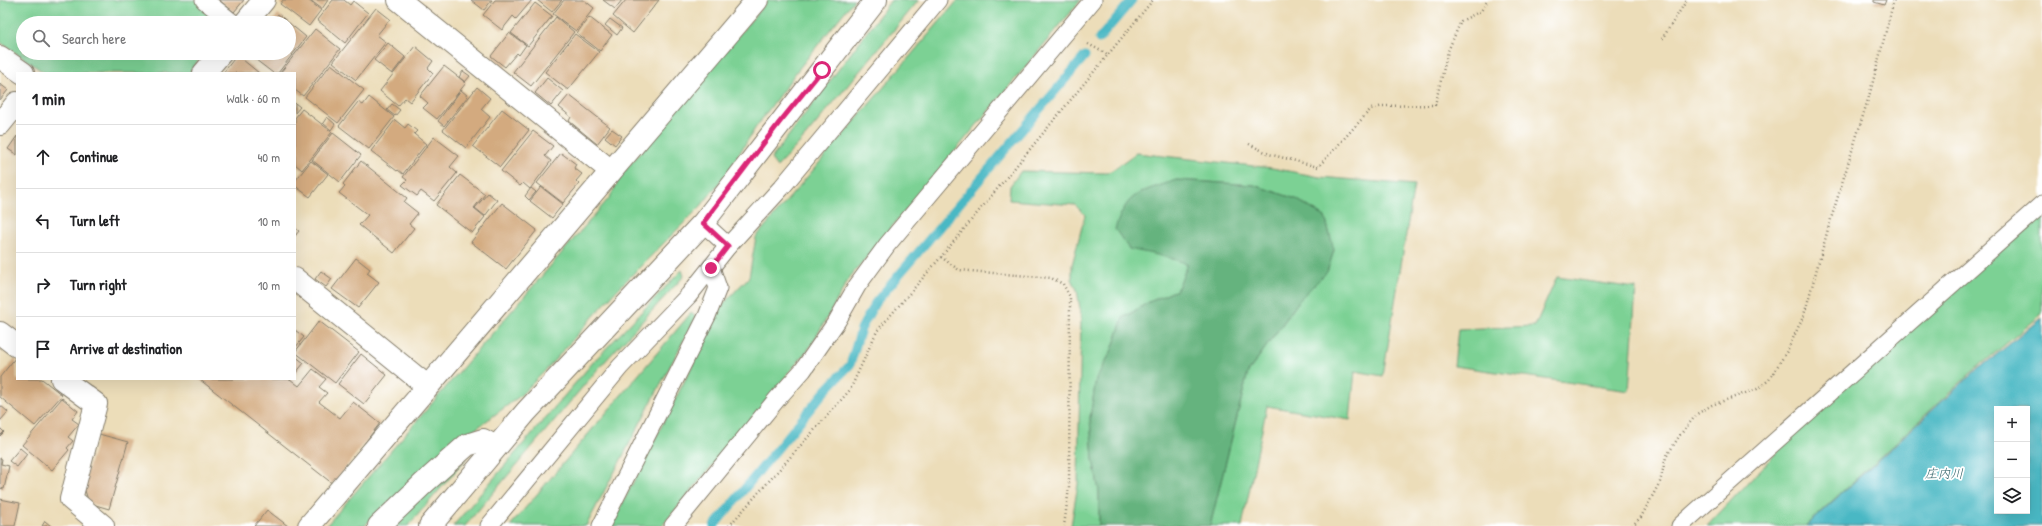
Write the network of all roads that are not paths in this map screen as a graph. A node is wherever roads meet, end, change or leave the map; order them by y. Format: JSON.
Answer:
{"nodes":[{"id":1,"x":204,"y":0,"type":"edge"},
{"id":2,"x":264,"y":0,"type":"edge"},
{"id":3,"x":399,"y":0,"type":"edge"},
{"id":4,"x":757,"y":0,"type":"edge"},
{"id":5,"x":876,"y":0,"type":"edge"},
{"id":6,"x":938,"y":0,"type":"edge"},
{"id":7,"x":1093,"y":0,"type":"edge"},
{"id":8,"x":224,"y":16,"type":"edge"},
{"id":9,"x":251,"y":16,"type":"edge"},
{"id":10,"x":0,"y":57,"type":"edge"},
{"id":11,"x":215,"y":60,"type":"edge"},
{"id":12,"x":22,"y":72,"type":"edge"},
{"id":13,"x":205,"y":72,"type":"edge"},
{"id":14,"x":16,"y":104,"type":"edge"},
{"id":15,"x":0,"y":124,"type":"edge"},
{"id":16,"x":611,"y":171,"type":"junction"},
{"id":17,"x":2042,"y":204,"type":"edge"},
{"id":18,"x":703,"y":223,"type":"junction"},
{"id":19,"x":728,"y":246,"type":"junction"},
{"id":20,"x":711,"y":268,"type":"junction"},
{"id":21,"x":296,"y":280,"type":"edge"},
{"id":22,"x":0,"y":333,"type":"edge"},
{"id":23,"x":16,"y":345,"type":"edge"},
{"id":24,"x":63,"y":380,"type":"edge"},
{"id":25,"x":427,"y":386,"type":"junction"},
{"id":26,"x":496,"y":447,"type":"junction"},
{"id":27,"x":103,"y":526,"type":"edge"},
{"id":28,"x":309,"y":526,"type":"edge"},
{"id":29,"x":379,"y":526,"type":"edge"},
{"id":30,"x":430,"y":526,"type":"edge"},
{"id":31,"x":489,"y":526,"type":"edge"},
{"id":32,"x":601,"y":526,"type":"edge"},
{"id":33,"x":673,"y":526,"type":"edge"},
{"id":34,"x":1680,"y":526,"type":"edge"}],
"edges":[{"from":1,"to":8,"type":"lane"},
{"from":2,"to":9,"type":"street"},
{"from":3,"to":16,"type":"street"},
{"from":4,"to":16,"type":"street"},
{"from":5,"to":18,"type":"street"},
{"from":6,"to":19,"type":"lane"},
{"from":7,"to":33,"type":"lane"},
{"from":10,"to":12,"type":"street"},
{"from":11,"to":13,"type":"street"},
{"from":14,"to":15,"type":"street"},
{"from":16,"to":25,"type":"street"},
{"from":17,"to":34,"type":"lane"},
{"from":18,"to":19,"type":"lane"},
{"from":18,"to":26,"type":"street"},
{"from":19,"to":20,"type":"lane"},
{"from":20,"to":31,"type":"lane"},
{"from":20,"to":32,"type":"lane"},
{"from":21,"to":25,"type":"street"},
{"from":22,"to":23,"type":"street"},
{"from":24,"to":27,"type":"street"},
{"from":25,"to":28,"type":"street"},
{"from":26,"to":29,"type":"street"},
{"from":26,"to":30,"type":"street"}]}
